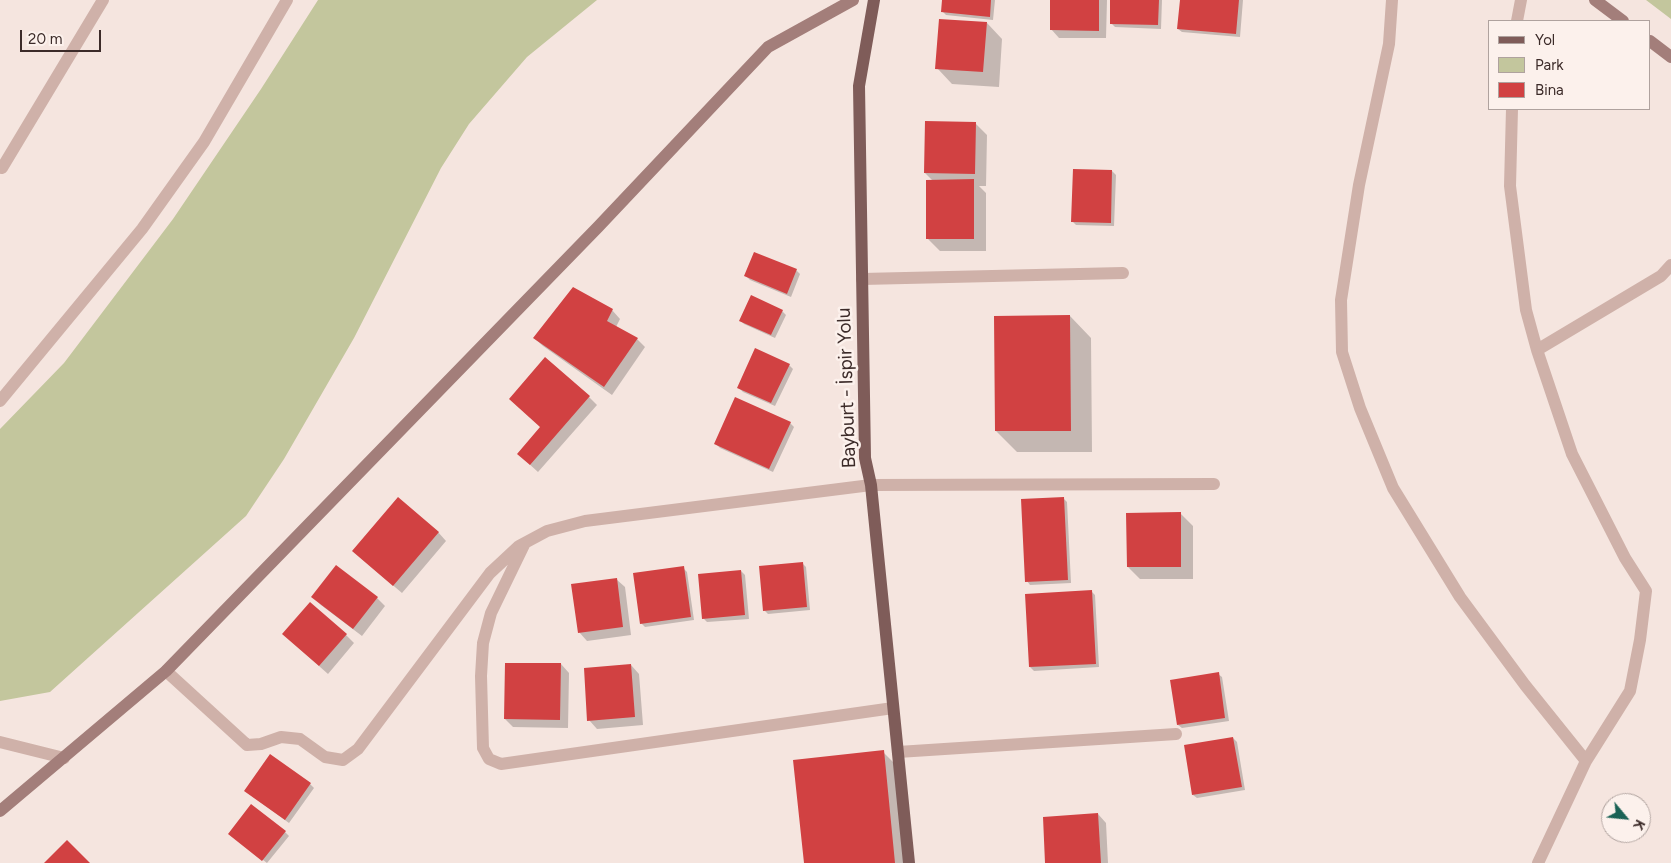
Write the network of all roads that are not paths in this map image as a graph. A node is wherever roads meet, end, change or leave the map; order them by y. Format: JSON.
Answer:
{"nodes":[{"id":1,"x":103,"y":0,"type":"edge"},
{"id":2,"x":286,"y":0,"type":"edge"},
{"id":3,"x":853,"y":0,"type":"edge"},
{"id":4,"x":874,"y":0,"type":"edge"},
{"id":5,"x":1392,"y":0,"type":"edge"},
{"id":6,"x":1521,"y":0,"type":"edge"},
{"id":7,"x":1595,"y":0,"type":"edge"},
{"id":8,"x":1517,"y":20,"type":"edge"},
{"id":9,"x":1623,"y":20,"type":"edge"},
{"id":10,"x":1651,"y":42,"type":"edge"},
{"id":11,"x":1671,"y":57,"type":"edge"},
{"id":12,"x":1512,"y":110,"type":"edge"},
{"id":13,"x":2,"y":168,"type":"dead end"},
{"id":14,"x":1671,"y":265,"type":"edge"},
{"id":15,"x":1123,"y":273,"type":"dead end"},
{"id":16,"x":862,"y":279,"type":"junction"},
{"id":17,"x":1537,"y":350,"type":"junction"},
{"id":18,"x":0,"y":401,"type":"edge"},
{"id":19,"x":1214,"y":484,"type":"dead end"},
{"id":20,"x":871,"y":485,"type":"junction"},
{"id":21,"x":525,"y":542,"type":"junction"},
{"id":22,"x":166,"y":672,"type":"junction"},
{"id":23,"x":893,"y":708,"type":"junction"},
{"id":24,"x":1176,"y":734,"type":"dead end"},
{"id":25,"x":0,"y":742,"type":"edge"},
{"id":26,"x":898,"y":752,"type":"junction"},
{"id":27,"x":64,"y":758,"type":"junction"},
{"id":28,"x":1586,"y":761,"type":"junction"},
{"id":29,"x":0,"y":811,"type":"edge"},
{"id":30,"x":909,"y":863,"type":"edge"},
{"id":31,"x":1538,"y":863,"type":"edge"}],
"edges":[{"from":1,"to":13,"type":"street"},
{"from":2,"to":18,"type":"street"},
{"from":3,"to":22,"type":"main road"},
{"from":4,"to":16,"type":"main road","name":"Bayburt - İspir Yolu"},
{"from":5,"to":28,"type":"street"},
{"from":6,"to":8,"type":"street"},
{"from":7,"to":9,"type":"main road"},
{"from":10,"to":11,"type":"main road"},
{"from":12,"to":17,"type":"street"},
{"from":14,"to":17,"type":"street"},
{"from":15,"to":16,"type":"street"},
{"from":16,"to":20,"type":"main road","name":"Bayburt - İspir Yolu"},
{"from":17,"to":28,"type":"street"},
{"from":19,"to":20,"type":"street"},
{"from":20,"to":21,"type":"street"},
{"from":20,"to":23,"type":"main road","name":"Bayburt - İspir Yolu"},
{"from":21,"to":22,"type":"street"},
{"from":21,"to":23,"type":"street"},
{"from":22,"to":27,"type":"main road"},
{"from":23,"to":26,"type":"main road","name":"Bayburt - İspir Yolu"},
{"from":24,"to":26,"type":"street"},
{"from":25,"to":27,"type":"street"},
{"from":26,"to":30,"type":"main road","name":"Bayburt - İspir Yolu"},
{"from":27,"to":29,"type":"main road"},
{"from":28,"to":31,"type":"street"}]}
